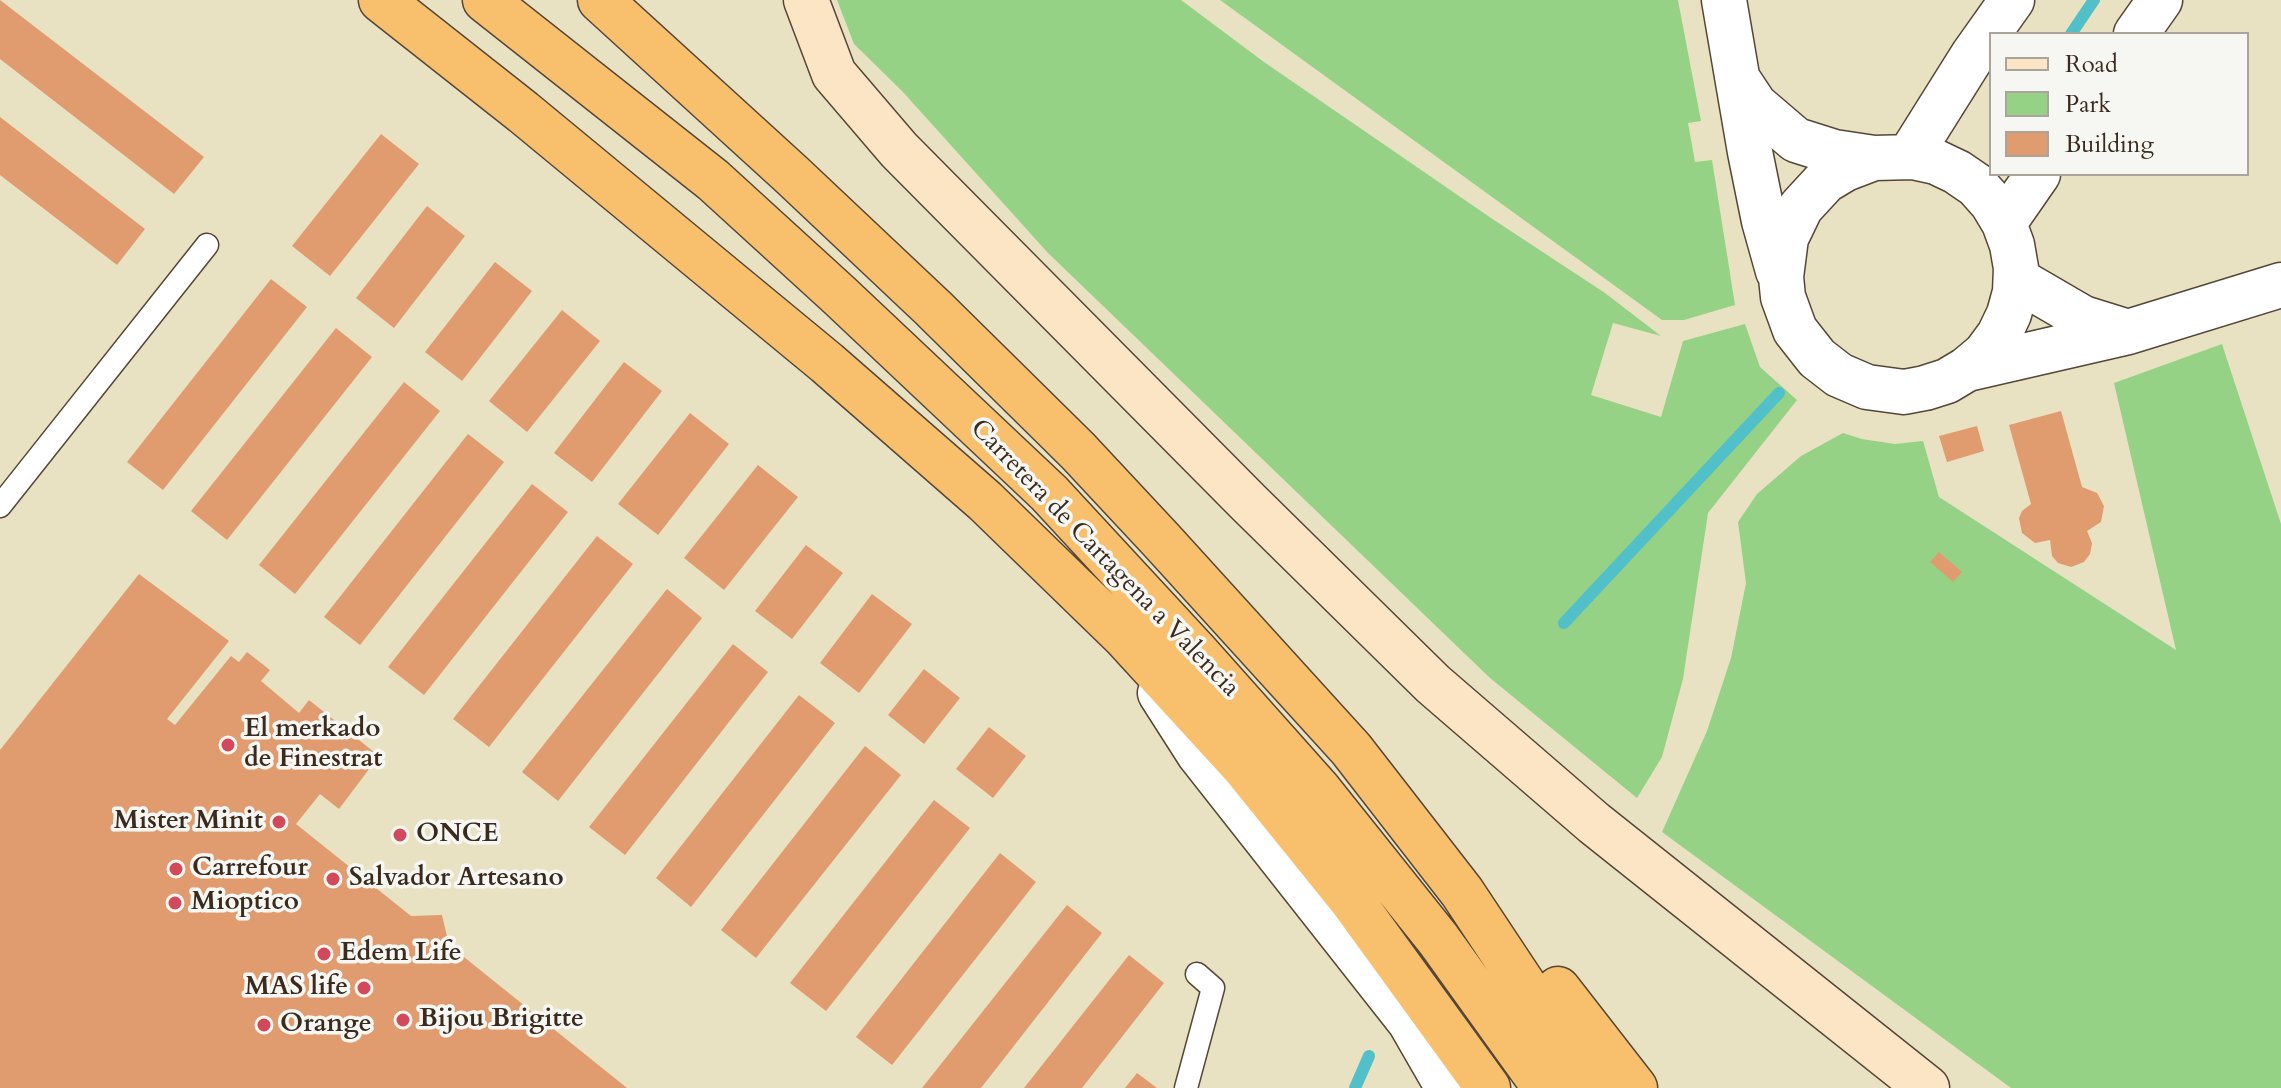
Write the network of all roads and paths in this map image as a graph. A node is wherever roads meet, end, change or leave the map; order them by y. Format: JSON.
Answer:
{"nodes":[{"id":1,"x":381,"y":0,"type":"edge"},
{"id":2,"x":485,"y":0,"type":"edge"},
{"id":3,"x":600,"y":0,"type":"edge"},
{"id":4,"x":806,"y":0,"type":"edge"},
{"id":5,"x":1724,"y":0,"type":"edge"},
{"id":6,"x":2012,"y":0,"type":"edge"},
{"id":7,"x":2160,"y":0,"type":"edge"},
{"id":8,"x":1989,"y":32,"type":"edge"},
{"id":9,"x":1989,"y":32,"type":"edge"},
{"id":10,"x":2137,"y":32,"type":"edge"},
{"id":11,"x":1739,"y":81,"type":"junction"},
{"id":12,"x":1892,"y":157,"type":"junction"},
{"id":13,"x":2037,"y":176,"type":"edge"},
{"id":14,"x":2004,"y":223,"type":"junction"},
{"id":15,"x":207,"y":245,"type":"dead end"},
{"id":16,"x":2016,"y":279,"type":"junction"},
{"id":17,"x":1781,"y":281,"type":"junction"},
{"id":18,"x":2281,"y":285,"type":"edge"},
{"id":19,"x":2128,"y":332,"type":"junction"},
{"id":20,"x":1967,"y":369,"type":"junction"},
{"id":21,"x":0,"y":506,"type":"edge"},
{"id":22,"x":1124,"y":636,"type":"junction"},
{"id":23,"x":1351,"y":749,"type":"junction"},
{"id":24,"x":1197,"y":974,"type":"dead end"},
{"id":25,"x":1186,"y":1088,"type":"edge"},
{"id":26,"x":1448,"y":1088,"type":"edge"},
{"id":27,"x":1488,"y":1088,"type":"edge"},
{"id":28,"x":1545,"y":1088,"type":"edge"},
{"id":29,"x":1592,"y":1088,"type":"edge"},
{"id":30,"x":1635,"y":1088,"type":"edge"},
{"id":31,"x":1927,"y":1088,"type":"edge"}],
"edges":[{"from":1,"to":22,"type":"highway"},
{"from":2,"to":28,"type":"highway","name":"Carretera de Cartagena a Valencia"},
{"from":3,"to":23,"type":"highway","name":"Carretera de Cartagena a Valencia"},
{"from":4,"to":31,"type":"main road"},
{"from":5,"to":11,"type":"street"},
{"from":6,"to":8,"type":"street"},
{"from":7,"to":10,"type":"street"},
{"from":9,"to":12,"type":"street"},
{"from":11,"to":12,"type":"street"},
{"from":11,"to":17,"type":"street"},
{"from":12,"to":14,"type":"street"},
{"from":12,"to":17,"type":"street"},
{"from":13,"to":14,"type":"street"},
{"from":14,"to":16,"type":"street"},
{"from":15,"to":21,"type":"lane"},
{"from":16,"to":19,"type":"street"},
{"from":16,"to":20,"type":"street"},
{"from":17,"to":20,"type":"street"},
{"from":18,"to":19,"type":"street"},
{"from":19,"to":20,"type":"street"},
{"from":22,"to":26,"type":"street"},
{"from":22,"to":27,"type":"highway"},
{"from":23,"to":29,"type":"highway","name":"Carretera de Cartagena a Valencia"},
{"from":23,"to":30,"type":"highway"},
{"from":24,"to":25,"type":"lane"}]}
